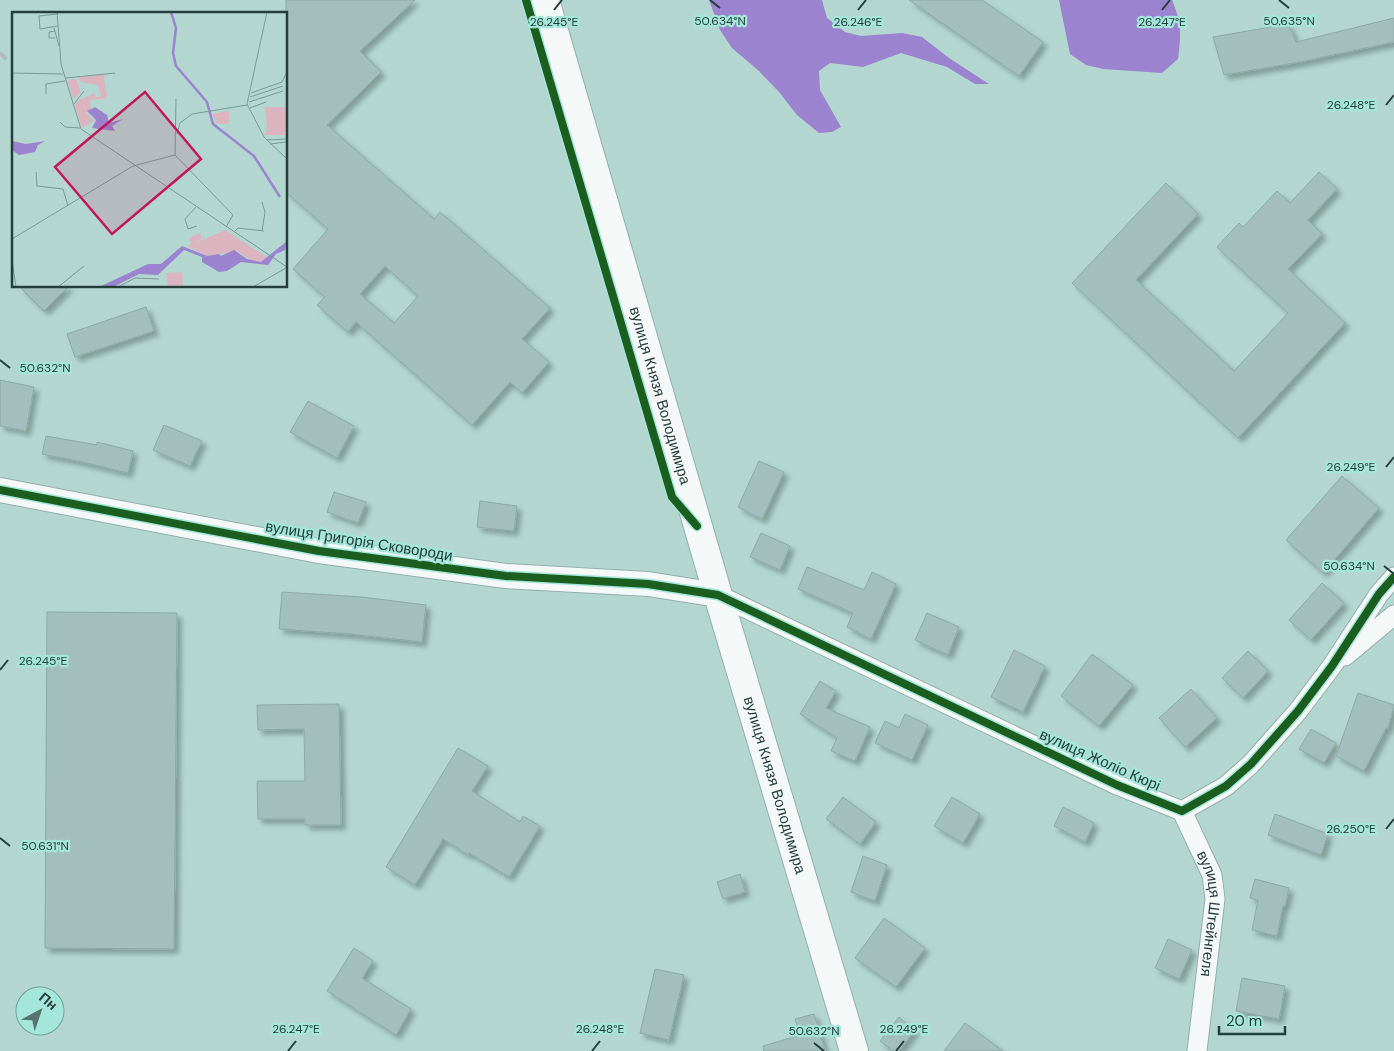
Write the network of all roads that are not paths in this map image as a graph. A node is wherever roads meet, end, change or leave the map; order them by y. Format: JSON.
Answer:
{"nodes":[{"id":1,"x":545,"y":0,"type":"edge"},
{"id":2,"x":0,"y":490,"type":"edge"},
{"id":3,"x":1394,"y":577,"type":"edge"},
{"id":4,"x":718,"y":596,"type":"junction"},
{"id":5,"x":1394,"y":615,"type":"edge"},
{"id":6,"x":1332,"y":666,"type":"junction"},
{"id":7,"x":1182,"y":811,"type":"junction"},
{"id":8,"x":854,"y":1051,"type":"edge"},
{"id":9,"x":1197,"y":1051,"type":"edge"}],
"edges":[{"from":1,"to":4,"type":"main road","name":"вулиця Князя Володимира"},
{"from":2,"to":4,"type":"street","name":"вулиця Григорія Сковороди"},
{"from":3,"to":6,"type":"street"},
{"from":4,"to":7,"type":"street","name":"вулиця Жоліо Кюрі"},
{"from":4,"to":8,"type":"main road","name":"вулиця Князя Володимира"},
{"from":5,"to":6,"type":"street"},
{"from":6,"to":7,"type":"street"},
{"from":7,"to":9,"type":"street","name":"вулиця Штейнгеля"}]}
